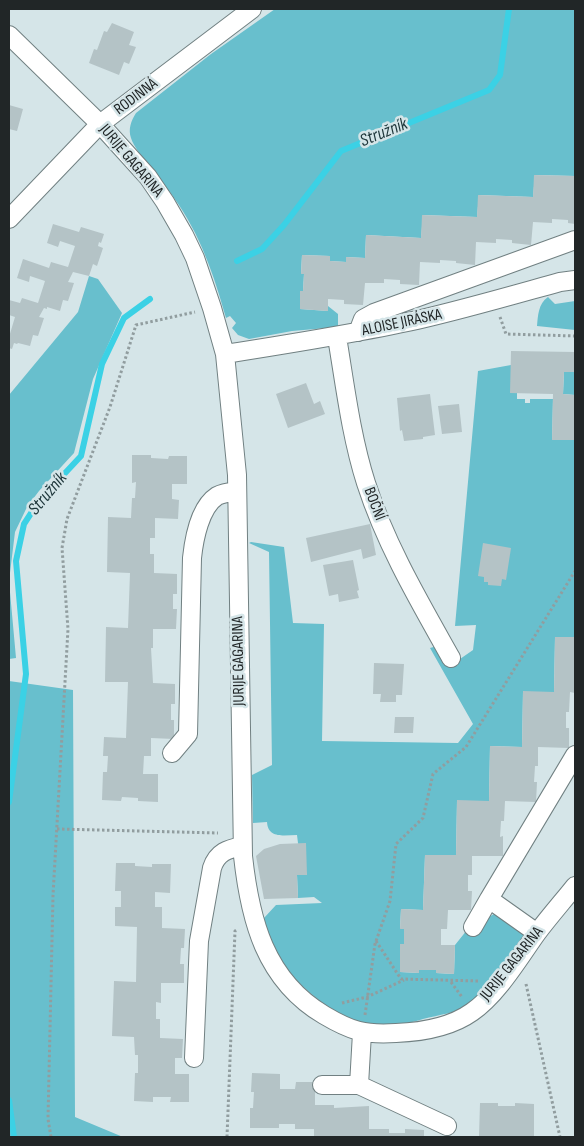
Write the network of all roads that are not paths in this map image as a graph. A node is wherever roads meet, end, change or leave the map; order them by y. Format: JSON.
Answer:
{"nodes":[{"id":1,"x":252,"y":9,"type":"edge"},
{"id":2,"x":9,"y":35,"type":"edge"},
{"id":3,"x":100,"y":124,"type":"junction"},
{"id":4,"x":9,"y":219,"type":"edge"},
{"id":5,"x":575,"y":240,"type":"edge"},
{"id":6,"x":575,"y":280,"type":"edge"},
{"id":7,"x":358,"y":332,"type":"junction"},
{"id":8,"x":337,"y":337,"type":"junction"},
{"id":9,"x":225,"y":354,"type":"junction"},
{"id":10,"x":237,"y":491,"type":"junction"},
{"id":11,"x":451,"y":658,"type":"dead end"},
{"id":12,"x":172,"y":753,"type":"dead end"},
{"id":13,"x":575,"y":755,"type":"edge"},
{"id":14,"x":242,"y":840,"type":"junction"},
{"id":15,"x":575,"y":886,"type":"edge"},
{"id":16,"x":489,"y":899,"type":"junction"},
{"id":17,"x":473,"y":927,"type":"dead end"},
{"id":18,"x":538,"y":933,"type":"junction"},
{"id":19,"x":362,"y":1033,"type":"junction"},
{"id":20,"x":194,"y":1058,"type":"dead end"},
{"id":21,"x":322,"y":1085,"type":"dead end"},
{"id":22,"x":360,"y":1085,"type":"junction"},
{"id":23,"x":447,"y":1126,"type":"dead end"}],
"edges":[{"from":1,"to":3,"type":"street","name":"RODINNÁ"},
{"from":2,"to":3,"type":"street","name":"JURIJE GAGARINA"},
{"from":3,"to":4,"type":"street","name":"RODINNÁ"},
{"from":3,"to":9,"type":"street","name":"JURIJE GAGARINA"},
{"from":5,"to":7,"type":"street"},
{"from":6,"to":7,"type":"street","name":"ALOISE JIRÁSKA"},
{"from":7,"to":8,"type":"street","name":"ALOISE JIRÁSKA"},
{"from":8,"to":9,"type":"street","name":"ALOISE JIRÁSKA"},
{"from":8,"to":11,"type":"street","name":"BOČNÍ"},
{"from":9,"to":10,"type":"street","name":"JURIJE GAGARINA"},
{"from":10,"to":12,"type":"street"},
{"from":10,"to":14,"type":"street","name":"JURIJE GAGARINA"},
{"from":13,"to":16,"type":"street"},
{"from":14,"to":19,"type":"street","name":"JURIJE GAGARINA"},
{"from":14,"to":20,"type":"street"},
{"from":15,"to":18,"type":"street","name":"JURIJE GAGARINA"},
{"from":16,"to":17,"type":"street"},
{"from":16,"to":18,"type":"street"},
{"from":18,"to":19,"type":"street","name":"JURIJE GAGARINA"},
{"from":19,"to":22,"type":"street"},
{"from":21,"to":22,"type":"street"},
{"from":22,"to":23,"type":"street"}]}
